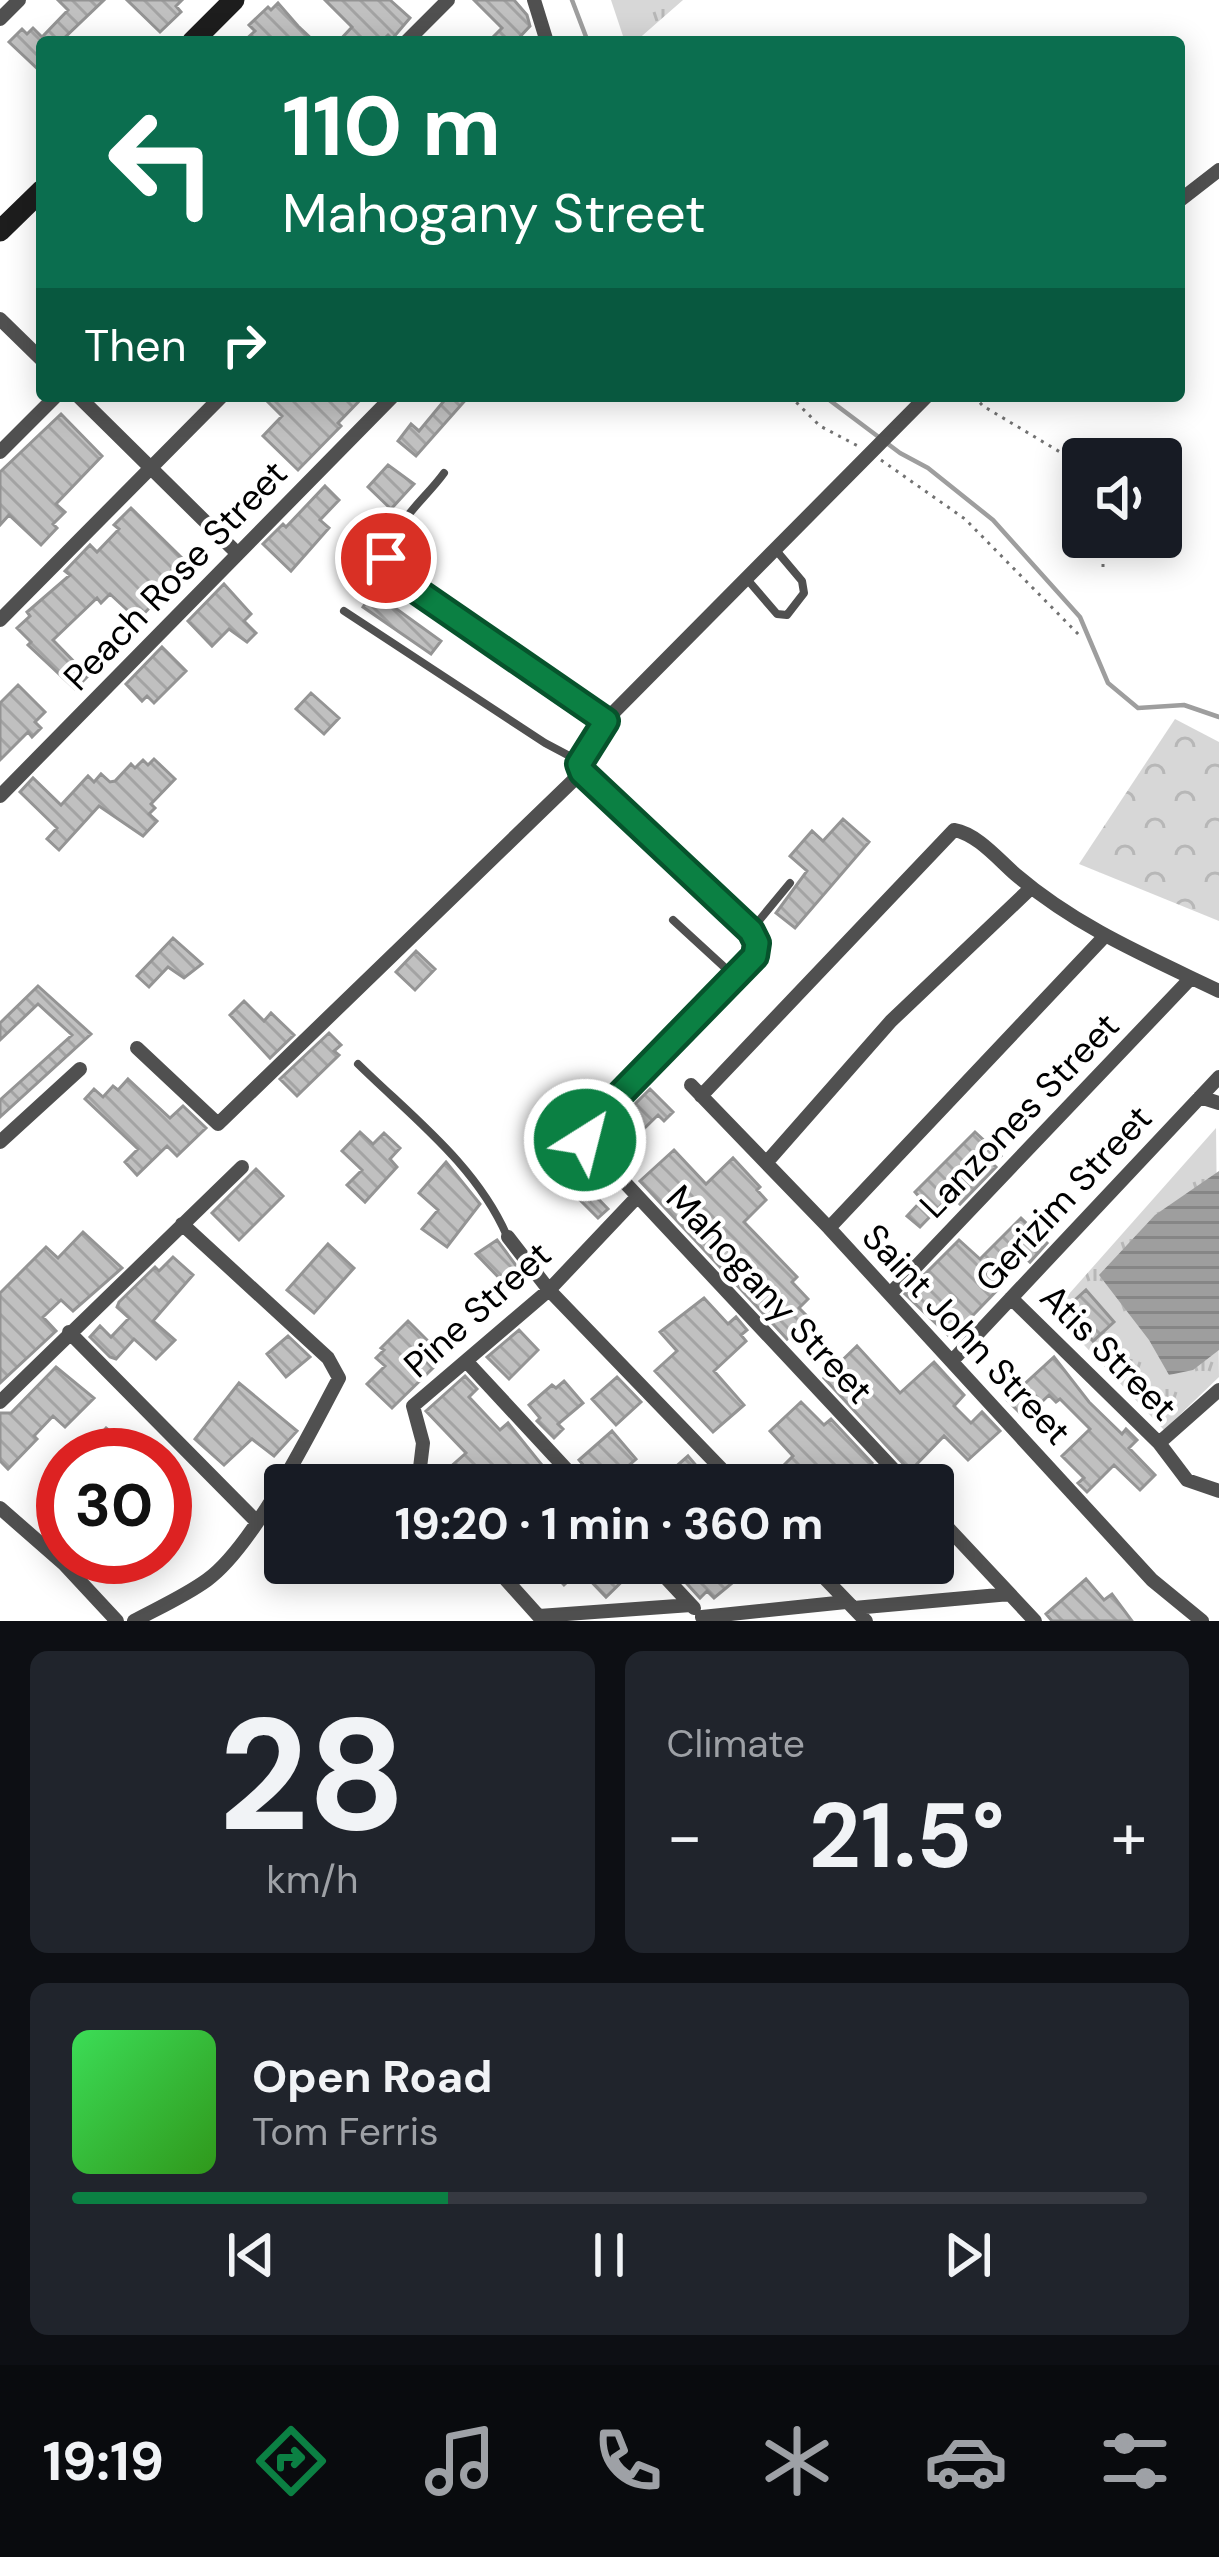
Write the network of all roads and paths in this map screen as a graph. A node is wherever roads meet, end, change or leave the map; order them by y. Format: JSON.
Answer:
{"nodes":[{"id":1,"x":19,"y":0,"type":"edge"},
{"id":2,"x":235,"y":0,"type":"edge"},
{"id":3,"x":448,"y":0,"type":"edge"},
{"id":4,"x":534,"y":0,"type":"edge"},
{"id":5,"x":0,"y":19,"type":"edge"},
{"id":6,"x":198,"y":36,"type":"edge"},
{"id":7,"x":412,"y":36,"type":"edge"},
{"id":8,"x":545,"y":36,"type":"edge"},
{"id":9,"x":1219,"y":170,"type":"edge"},
{"id":10,"x":36,"y":196,"type":"edge"},
{"id":11,"x":1185,"y":196,"type":"edge"},
{"id":12,"x":0,"y":232,"type":"edge"},
{"id":13,"x":0,"y":319,"type":"edge"},
{"id":14,"x":36,"y":354,"type":"edge"},
{"id":15,"x":50,"y":402,"type":"edge"},
{"id":16,"x":84,"y":402,"type":"edge"},
{"id":17,"x":216,"y":402,"type":"edge"},
{"id":18,"x":387,"y":402,"type":"edge"},
{"id":19,"x":796,"y":402,"type":"edge"},
{"id":20,"x":920,"y":402,"type":"edge"},
{"id":21,"x":979,"y":402,"type":"edge"},
{"id":22,"x":873,"y":448,"type":"junction"},
{"id":23,"x":0,"y":452,"type":"edge"},
{"id":24,"x":1062,"y":454,"type":"edge"},
{"id":25,"x":150,"y":467,"type":"junction"},
{"id":26,"x":444,"y":473,"type":"dead end"},
{"id":27,"x":774,"y":548,"type":"junction"},
{"id":28,"x":237,"y":553,"type":"junction"},
{"id":29,"x":1103,"y":558,"type":"edge"},
{"id":30,"x":1103,"y":572,"type":"dead end"},
{"id":31,"x":746,"y":578,"type":"junction"},
{"id":32,"x":344,"y":611,"type":"dead end"},
{"id":33,"x":0,"y":620,"type":"edge"},
{"id":34,"x":1081,"y":637,"type":"dead end"},
{"id":35,"x":606,"y":721,"type":"junction"},
{"id":36,"x":581,"y":766,"type":"junction"},
{"id":37,"x":0,"y":796,"type":"edge"},
{"id":38,"x":790,"y":883,"type":"dead end"},
{"id":39,"x":1031,"y":887,"type":"junction"},
{"id":40,"x":673,"y":920,"type":"dead end"},
{"id":41,"x":751,"y":931,"type":"junction"},
{"id":42,"x":1102,"y":938,"type":"junction"},
{"id":43,"x":734,"y":976,"type":"junction"},
{"id":44,"x":1191,"y":978,"type":"junction"},
{"id":45,"x":1219,"y":991,"type":"edge"},
{"id":46,"x":136,"y":1048,"type":"dead end"},
{"id":47,"x":358,"y":1064,"type":"dead end"},
{"id":48,"x":80,"y":1069,"type":"dead end"},
{"id":49,"x":1219,"y":1077,"type":"edge"},
{"id":50,"x":1200,"y":1097,"type":"junction"},
{"id":51,"x":1219,"y":1103,"type":"edge"},
{"id":52,"x":0,"y":1142,"type":"edge"},
{"id":53,"x":767,"y":1162,"type":"junction"},
{"id":54,"x":242,"y":1167,"type":"dead end"},
{"id":55,"x":637,"y":1197,"type":"junction"},
{"id":56,"x":182,"y":1224,"type":"junction"},
{"id":57,"x":829,"y":1228,"type":"junction"},
{"id":58,"x":508,"y":1237,"type":"joint"},
{"id":59,"x":549,"y":1290,"type":"junction"},
{"id":60,"x":890,"y":1294,"type":"junction"},
{"id":61,"x":1010,"y":1298,"type":"junction"},
{"id":62,"x":69,"y":1332,"type":"junction"},
{"id":63,"x":952,"y":1360,"type":"junction"},
{"id":64,"x":467,"y":1362,"type":"junction"},
{"id":65,"x":1219,"y":1390,"type":"edge"},
{"id":66,"x":0,"y":1402,"type":"edge"},
{"id":67,"x":1160,"y":1443,"type":"junction"},
{"id":68,"x":420,"y":1464,"type":"edge"},
{"id":69,"x":561,"y":1464,"type":"edge"},
{"id":70,"x":717,"y":1464,"type":"edge"},
{"id":71,"x":888,"y":1464,"type":"edge"},
{"id":72,"x":1219,"y":1491,"type":"edge"},
{"id":73,"x":0,"y":1508,"type":"edge"},
{"id":74,"x":256,"y":1521,"type":"junction"},
{"id":75,"x":954,"y":1534,"type":"edge"},
{"id":76,"x":961,"y":1542,"type":"junction"},
{"id":77,"x":510,"y":1584,"type":"edge"},
{"id":78,"x":672,"y":1584,"type":"edge"},
{"id":79,"x":832,"y":1585,"type":"joint"},
{"id":80,"x":1010,"y":1594,"type":"junction"},
{"id":81,"x":691,"y":1605,"type":"junction"},
{"id":82,"x":850,"y":1605,"type":"junction"},
{"id":83,"x":541,"y":1618,"type":"edge"},
{"id":84,"x":704,"y":1619,"type":"edge"},
{"id":85,"x":117,"y":1621,"type":"edge"},
{"id":86,"x":134,"y":1621,"type":"edge"},
{"id":87,"x":866,"y":1621,"type":"edge"},
{"id":88,"x":1035,"y":1621,"type":"edge"},
{"id":89,"x":1202,"y":1621,"type":"edge"}],
"edges":[{"from":1,"to":5,"type":"street"},
{"from":2,"to":6,"type":"street"},
{"from":3,"to":7,"type":"street"},
{"from":4,"to":8,"type":"street"},
{"from":9,"to":11,"type":"street"},
{"from":10,"to":12,"type":"street"},
{"from":13,"to":14,"type":"street"},
{"from":15,"to":23,"type":"street"},
{"from":16,"to":25,"type":"street"},
{"from":17,"to":25,"type":"street"},
{"from":18,"to":28,"type":"street","name":"Peach Rose Street"},
{"from":19,"to":22,"type":"path"},
{"from":20,"to":22,"type":"street"},
{"from":21,"to":24,"type":"path"},
{"from":22,"to":27,"type":"street"},
{"from":22,"to":34,"type":"path"},
{"from":25,"to":28,"type":"street"},
{"from":25,"to":33,"type":"street"},
{"from":26,"to":35,"type":"lane"},
{"from":27,"to":31,"type":"street"},
{"from":27,"to":31,"type":"lane"},
{"from":28,"to":37,"type":"street","name":"Peach Rose Street"},
{"from":29,"to":30,"type":"path"},
{"from":31,"to":35,"type":"street"},
{"from":32,"to":36,"type":"lane"},
{"from":35,"to":36,"type":"street"},
{"from":36,"to":41,"type":"street"},
{"from":36,"to":46,"type":"street"},
{"from":38,"to":41,"type":"lane"},
{"from":39,"to":42,"type":"street"},
{"from":39,"to":53,"type":"street"},
{"from":39,"to":53,"type":"street","name":"Saint John Street"},
{"from":40,"to":43,"type":"lane"},
{"from":41,"to":43,"type":"street","name":"Mahogany Street"},
{"from":42,"to":44,"type":"street"},
{"from":42,"to":57,"type":"street"},
{"from":43,"to":55,"type":"street","name":"Mahogany Street"},
{"from":44,"to":45,"type":"street"},
{"from":44,"to":60,"type":"street","name":"Lanzones Street"},
{"from":47,"to":58,"type":"lane"},
{"from":48,"to":52,"type":"street"},
{"from":49,"to":50,"type":"street","name":"Gerizim Street"},
{"from":50,"to":51,"type":"street"},
{"from":50,"to":61,"type":"street","name":"Gerizim Street"},
{"from":53,"to":57,"type":"street","name":"Saint John Street"},
{"from":54,"to":56,"type":"street"},
{"from":55,"to":59,"type":"street","name":"Pine Street"},
{"from":55,"to":71,"type":"street","name":"Mahogany Street"},
{"from":56,"to":62,"type":"street"},
{"from":56,"to":74,"type":"street"},
{"from":57,"to":60,"type":"street","name":"Saint John Street"},
{"from":58,"to":59,"type":"street"},
{"from":59,"to":64,"type":"street","name":"Pine Street"},
{"from":59,"to":70,"type":"street"},
{"from":60,"to":63,"type":"street","name":"Saint John Street"},
{"from":61,"to":63,"type":"street","name":"Gerizim Street"},
{"from":61,"to":67,"type":"street","name":"Atis Street"},
{"from":62,"to":66,"type":"street"},
{"from":62,"to":74,"type":"street"},
{"from":63,"to":89,"type":"street","name":"Saint John Street"},
{"from":64,"to":68,"type":"street","name":"Pine Street"},
{"from":64,"to":69,"type":"street"},
{"from":65,"to":67,"type":"street"},
{"from":67,"to":72,"type":"street","name":"Atis Street"},
{"from":73,"to":85,"type":"street"},
{"from":74,"to":86,"type":"street"},
{"from":75,"to":76,"type":"street"},
{"from":76,"to":79,"type":"path"},
{"from":76,"to":80,"type":"street"},
{"from":77,"to":83,"type":"street"},
{"from":78,"to":81,"type":"street"},
{"from":79,"to":82,"type":"street"},
{"from":80,"to":82,"type":"street"},
{"from":80,"to":88,"type":"street"},
{"from":81,"to":83,"type":"street"},
{"from":81,"to":84,"type":"street"},
{"from":82,"to":84,"type":"street"},
{"from":82,"to":87,"type":"street"}]}
